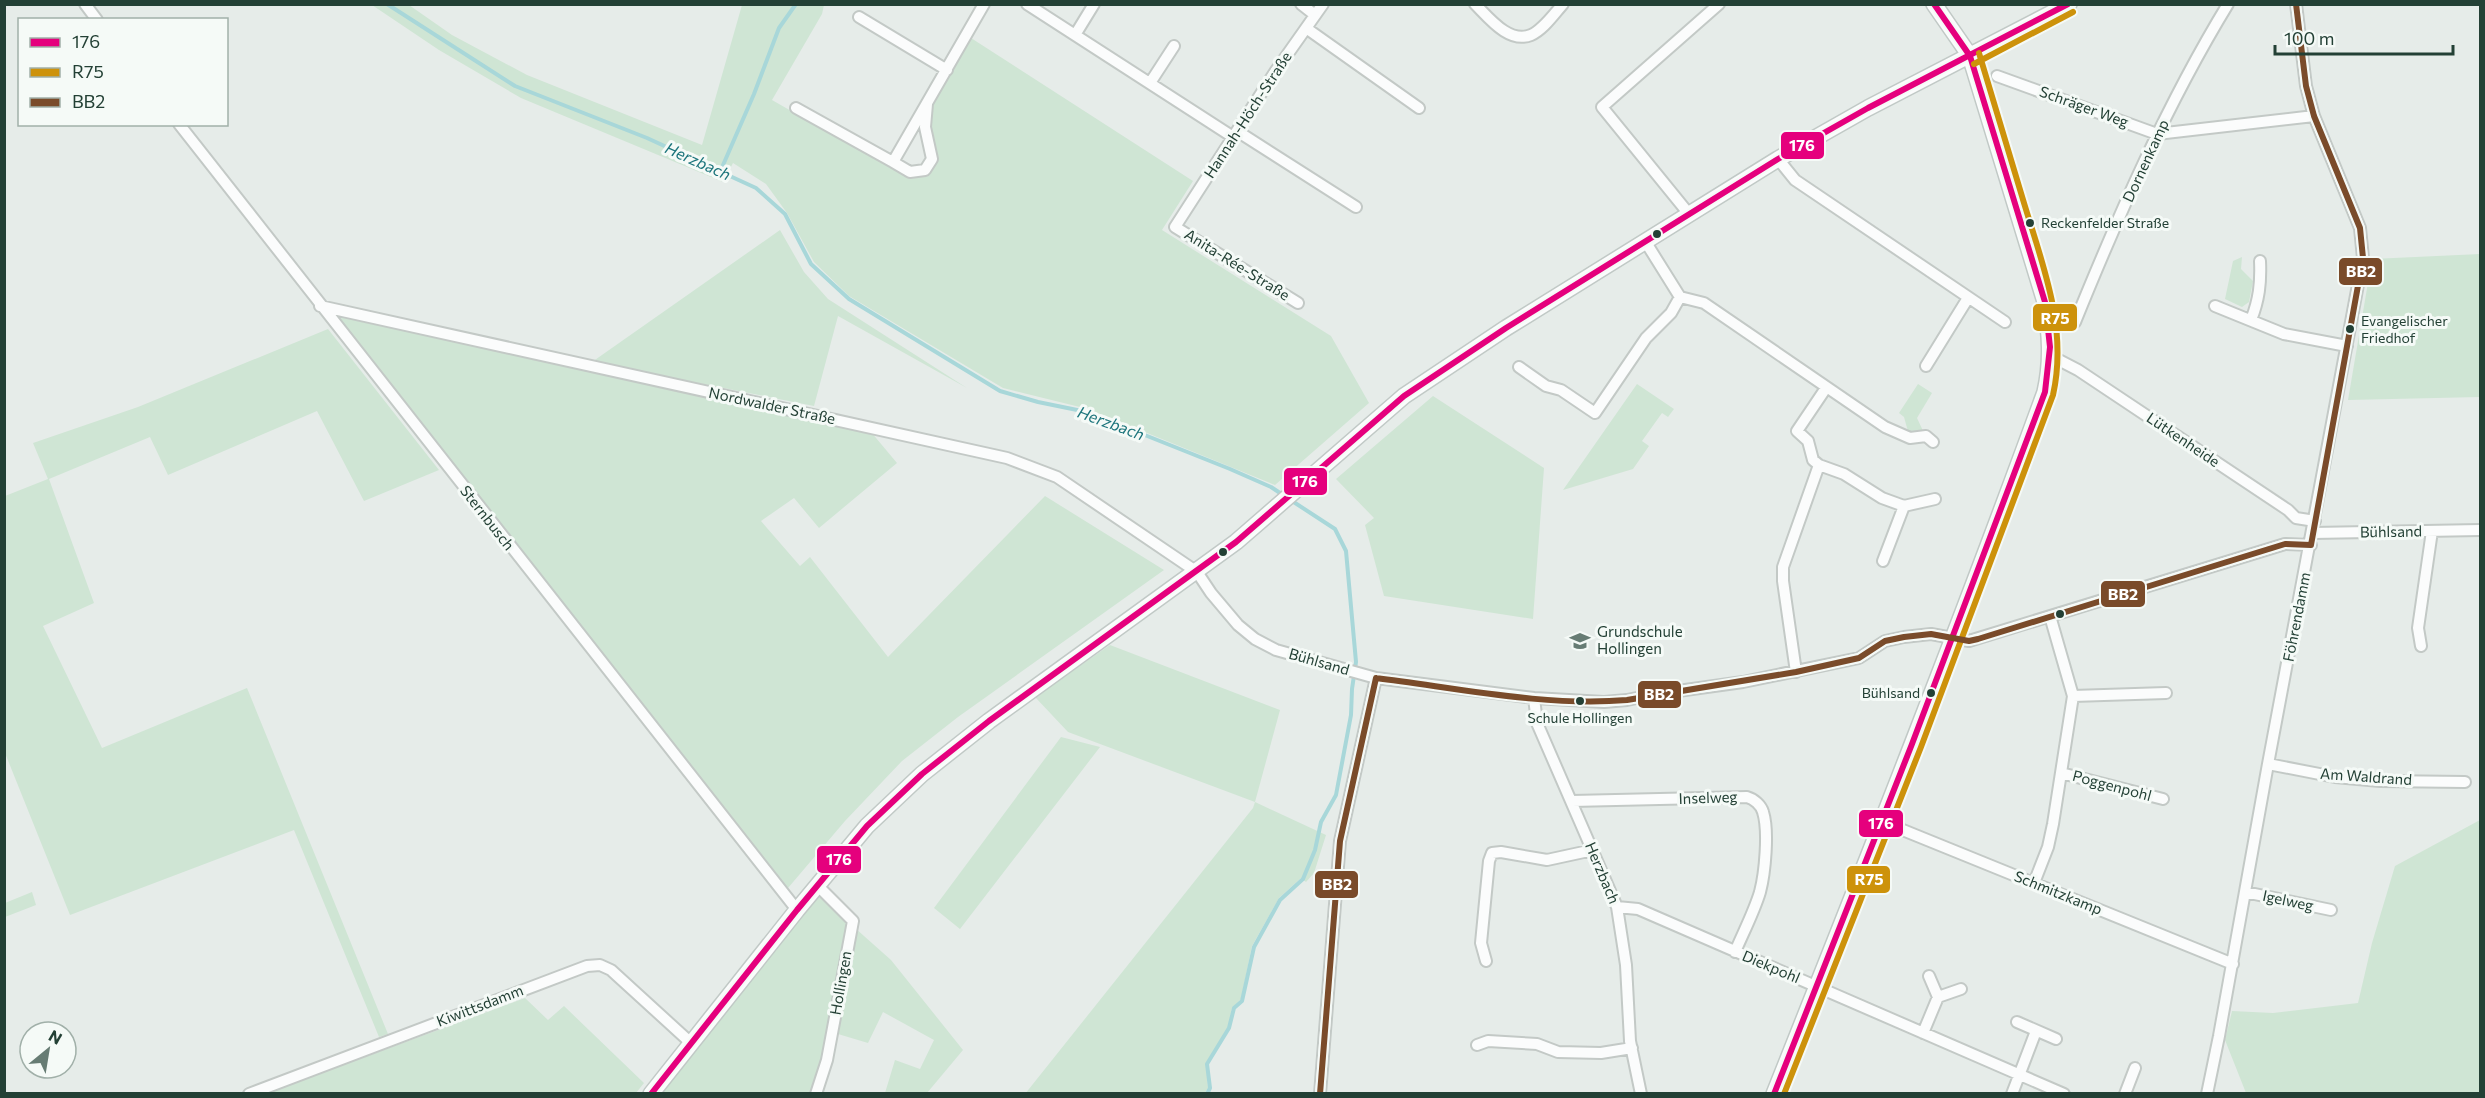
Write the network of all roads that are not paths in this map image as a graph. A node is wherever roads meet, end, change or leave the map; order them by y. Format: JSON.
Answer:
{"nodes":[{"id":1,"x":85,"y":4,"type":"edge"},
{"id":2,"x":984,"y":4,"type":"edge"},
{"id":3,"x":1027,"y":4,"type":"edge"},
{"id":4,"x":1094,"y":4,"type":"edge"},
{"id":5,"x":1301,"y":4,"type":"edge"},
{"id":6,"x":1323,"y":4,"type":"edge"},
{"id":7,"x":1475,"y":4,"type":"edge"},
{"id":8,"x":1563,"y":4,"type":"edge"},
{"id":9,"x":1719,"y":4,"type":"edge"},
{"id":10,"x":1934,"y":4,"type":"edge"},
{"id":11,"x":2070,"y":4,"type":"edge"},
{"id":12,"x":2228,"y":4,"type":"edge"},
{"id":13,"x":2296,"y":4,"type":"edge"},
{"id":14,"x":1315,"y":15,"type":"junction"},
{"id":15,"x":859,"y":17,"type":"dead end"},
{"id":16,"x":96,"y":18,"type":"edge"},
{"id":17,"x":1306,"y":28,"type":"junction"},
{"id":18,"x":1075,"y":35,"type":"junction"},
{"id":19,"x":1174,"y":46,"type":"dead end"},
{"id":20,"x":1970,"y":56,"type":"junction"},
{"id":21,"x":947,"y":70,"type":"junction"},
{"id":22,"x":1997,"y":76,"type":"dead end"},
{"id":23,"x":1150,"y":83,"type":"junction"},
{"id":24,"x":927,"y":104,"type":"junction"},
{"id":25,"x":796,"y":108,"type":"dead end"},
{"id":26,"x":1419,"y":108,"type":"dead end"},
{"id":27,"x":2314,"y":116,"type":"junction"},
{"id":28,"x":181,"y":126,"type":"edge"},
{"id":29,"x":1235,"y":134,"type":"junction"},
{"id":30,"x":2157,"y":134,"type":"junction"},
{"id":31,"x":1778,"y":159,"type":"junction"},
{"id":32,"x":893,"y":162,"type":"junction"},
{"id":33,"x":1356,"y":207,"type":"dead end"},
{"id":34,"x":1689,"y":214,"type":"junction"},
{"id":35,"x":1175,"y":227,"type":"joint"},
{"id":36,"x":1645,"y":242,"type":"junction"},
{"id":37,"x":2260,"y":261,"type":"dead end"},
{"id":38,"x":1680,"y":297,"type":"junction"},
{"id":39,"x":1968,"y":298,"type":"junction"},
{"id":40,"x":1298,"y":303,"type":"dead end"},
{"id":41,"x":320,"y":306,"type":"junction"},
{"id":42,"x":2215,"y":306,"type":"dead end"},
{"id":43,"x":2251,"y":320,"type":"junction"},
{"id":44,"x":2005,"y":322,"type":"dead end"},
{"id":45,"x":2075,"y":322,"type":"dead end"},
{"id":46,"x":2347,"y":345,"type":"junction"},
{"id":47,"x":2051,"y":356,"type":"junction"},
{"id":48,"x":1926,"y":366,"type":"dead end"},
{"id":49,"x":1519,"y":367,"type":"dead end"},
{"id":50,"x":1826,"y":388,"type":"junction"},
{"id":51,"x":1933,"y":442,"type":"dead end"},
{"id":52,"x":1819,"y":465,"type":"junction"},
{"id":53,"x":1935,"y":499,"type":"dead end"},
{"id":54,"x":1904,"y":506,"type":"junction"},
{"id":55,"x":2316,"y":522,"type":"junction"},
{"id":56,"x":2481,"y":530,"type":"edge"},
{"id":57,"x":2432,"y":531,"type":"junction"},
{"id":58,"x":2313,"y":533,"type":"junction"},
{"id":59,"x":2311,"y":546,"type":"junction"},
{"id":60,"x":1883,"y":561,"type":"dead end"},
{"id":61,"x":1197,"y":572,"type":"junction"},
{"id":62,"x":2050,"y":616,"type":"junction"},
{"id":63,"x":1953,"y":638,"type":"junction"},
{"id":64,"x":2421,"y":646,"type":"dead end"},
{"id":65,"x":1796,"y":672,"type":"junction"},
{"id":66,"x":1376,"y":678,"type":"junction"},
{"id":67,"x":2166,"y":693,"type":"dead end"},
{"id":68,"x":2073,"y":696,"type":"junction"},
{"id":69,"x":1534,"y":698,"type":"junction"},
{"id":70,"x":2268,"y":765,"type":"junction"},
{"id":71,"x":2061,"y":772,"type":"junction"},
{"id":72,"x":2465,"y":782,"type":"dead end"},
{"id":73,"x":2163,"y":799,"type":"dead end"},
{"id":74,"x":1572,"y":801,"type":"junction"},
{"id":75,"x":1883,"y":822,"type":"junction"},
{"id":76,"x":1593,"y":850,"type":"junction"},
{"id":77,"x":2034,"y":883,"type":"junction"},
{"id":78,"x":818,"y":885,"type":"junction"},
{"id":79,"x":2245,"y":892,"type":"junction"},
{"id":80,"x":1617,"y":907,"type":"junction"},
{"id":81,"x":797,"y":910,"type":"junction"},
{"id":82,"x":2331,"y":910,"type":"dead end"},
{"id":83,"x":1735,"y":952,"type":"junction"},
{"id":84,"x":1486,"y":961,"type":"dead end"},
{"id":85,"x":2232,"y":964,"type":"junction"},
{"id":86,"x":1929,"y":976,"type":"dead end"},
{"id":87,"x":1817,"y":986,"type":"junction"},
{"id":88,"x":1961,"y":989,"type":"dead end"},
{"id":89,"x":1938,"y":997,"type":"junction"},
{"id":90,"x":2017,"y":1022,"type":"dead end"},
{"id":91,"x":2036,"y":1031,"type":"junction"},
{"id":92,"x":1923,"y":1033,"type":"junction"},
{"id":93,"x":2056,"y":1040,"type":"dead end"},
{"id":94,"x":691,"y":1042,"type":"junction"},
{"id":95,"x":1477,"y":1045,"type":"dead end"},
{"id":96,"x":1632,"y":1048,"type":"junction"},
{"id":97,"x":2135,"y":1068,"type":"dead end"},
{"id":98,"x":2018,"y":1074,"type":"junction"},
{"id":99,"x":249,"y":1094,"type":"edge"},
{"id":100,"x":651,"y":1094,"type":"edge"},
{"id":101,"x":816,"y":1094,"type":"edge"},
{"id":102,"x":1320,"y":1094,"type":"edge"},
{"id":103,"x":1641,"y":1094,"type":"edge"},
{"id":104,"x":1774,"y":1094,"type":"edge"},
{"id":105,"x":2012,"y":1094,"type":"edge"},
{"id":106,"x":2064,"y":1094,"type":"edge"},
{"id":107,"x":2125,"y":1094,"type":"edge"},
{"id":108,"x":2207,"y":1094,"type":"edge"}],
"edges":[{"from":1,"to":16,"type":"street"},
{"from":2,"to":21,"type":"street"},
{"from":3,"to":18,"type":"street"},
{"from":4,"to":18,"type":"street"},
{"from":5,"to":14,"type":"street"},
{"from":6,"to":14,"type":"street","name":"Hannah-Höch-Straße"},
{"from":7,"to":8,"type":"street"},
{"from":9,"to":34,"type":"street"},
{"from":10,"to":20,"type":"main road"},
{"from":11,"to":20,"type":"main road"},
{"from":12,"to":30,"type":"street","name":"Dornenkamp"},
{"from":13,"to":27,"type":"street","name":"Föhrendamm"},
{"from":14,"to":17,"type":"street","name":"Hannah-Höch-Straße"},
{"from":15,"to":21,"type":"street"},
{"from":17,"to":26,"type":"street"},
{"from":17,"to":29,"type":"street","name":"Hannah-Höch-Straße"},
{"from":18,"to":23,"type":"street"},
{"from":19,"to":23,"type":"street"},
{"from":20,"to":31,"type":"main road"},
{"from":20,"to":47,"type":"main road"},
{"from":21,"to":24,"type":"street"},
{"from":22,"to":30,"type":"street","name":"Schräger Weg"},
{"from":23,"to":29,"type":"street"},
{"from":24,"to":32,"type":"street"},
{"from":24,"to":32,"type":"street"},
{"from":25,"to":32,"type":"street"},
{"from":27,"to":30,"type":"street","name":"Schräger Weg"},
{"from":27,"to":46,"type":"street","name":"Föhrendamm"},
{"from":28,"to":41,"type":"street","name":"Sternbusch"},
{"from":29,"to":33,"type":"street"},
{"from":29,"to":35,"type":"street","name":"Hannah-Höch-Straße"},
{"from":30,"to":45,"type":"street","name":"Dornenkamp"},
{"from":31,"to":34,"type":"main road"},
{"from":31,"to":39,"type":"street"},
{"from":34,"to":36,"type":"main road"},
{"from":35,"to":40,"type":"street","name":"Anita-Rée-Straße"},
{"from":36,"to":38,"type":"street"},
{"from":36,"to":61,"type":"main road"},
{"from":37,"to":43,"type":"street"},
{"from":38,"to":49,"type":"street"},
{"from":38,"to":50,"type":"street"},
{"from":39,"to":44,"type":"street"},
{"from":39,"to":48,"type":"street"},
{"from":41,"to":61,"type":"street","name":"Nordwalder Straße"},
{"from":41,"to":81,"type":"street","name":"Sternbusch"},
{"from":42,"to":43,"type":"street"},
{"from":43,"to":46,"type":"street"},
{"from":46,"to":55,"type":"street","name":"Föhrendamm"},
{"from":47,"to":55,"type":"street","name":"Lütkenheide"},
{"from":47,"to":63,"type":"main road"},
{"from":50,"to":51,"type":"street"},
{"from":50,"to":52,"type":"street"},
{"from":52,"to":54,"type":"street"},
{"from":52,"to":65,"type":"street"},
{"from":53,"to":54,"type":"street"},
{"from":54,"to":60,"type":"street"},
{"from":55,"to":58,"type":"street","name":"Föhrendamm"},
{"from":56,"to":57,"type":"street","name":"Bühlsand"},
{"from":57,"to":58,"type":"street","name":"Bühlsand"},
{"from":57,"to":64,"type":"street","name":"Bühlsand"},
{"from":58,"to":59,"type":"street","name":"Föhrendamm"},
{"from":59,"to":62,"type":"street","name":"Bühlsand"},
{"from":59,"to":70,"type":"street","name":"Föhrendamm"},
{"from":61,"to":66,"type":"street","name":"Bühlsand"},
{"from":61,"to":78,"type":"main road"},
{"from":62,"to":63,"type":"street","name":"Bühlsand"},
{"from":62,"to":68,"type":"street","name":"Poggenpohl"},
{"from":63,"to":65,"type":"street","name":"Bühlsand"},
{"from":63,"to":75,"type":"main road"},
{"from":65,"to":69,"type":"street","name":"Bühlsand"},
{"from":66,"to":69,"type":"street","name":"Bühlsand"},
{"from":66,"to":102,"type":"street"},
{"from":67,"to":68,"type":"street"},
{"from":68,"to":71,"type":"street","name":"Poggenpohl"},
{"from":69,"to":74,"type":"street","name":"Herzbach"},
{"from":70,"to":72,"type":"street","name":"Am Waldrand"},
{"from":70,"to":79,"type":"street","name":"Föhrendamm"},
{"from":71,"to":73,"type":"street","name":"Poggenpohl"},
{"from":71,"to":77,"type":"street","name":"Poggenpohl"},
{"from":74,"to":76,"type":"street","name":"Herzbach"},
{"from":74,"to":83,"type":"street","name":"Inselweg"},
{"from":75,"to":77,"type":"street","name":"Schmitzkamp"},
{"from":75,"to":87,"type":"main road"},
{"from":76,"to":80,"type":"street","name":"Herzbach"},
{"from":76,"to":84,"type":"street"},
{"from":77,"to":85,"type":"street","name":"Schmitzkamp"},
{"from":78,"to":81,"type":"main road"},
{"from":78,"to":101,"type":"street","name":"Hollingen"},
{"from":79,"to":82,"type":"street","name":"Igelweg"},
{"from":79,"to":85,"type":"street","name":"Föhrendamm"},
{"from":80,"to":83,"type":"street","name":"Diekpohl"},
{"from":80,"to":96,"type":"street","name":"Herzbach"},
{"from":81,"to":94,"type":"main road"},
{"from":83,"to":87,"type":"street","name":"Diekpohl"},
{"from":85,"to":108,"type":"street","name":"Föhrendamm"},
{"from":86,"to":89,"type":"street"},
{"from":87,"to":92,"type":"street","name":"Diekpohl"},
{"from":87,"to":104,"type":"main road"},
{"from":88,"to":89,"type":"street"},
{"from":89,"to":92,"type":"street"},
{"from":90,"to":91,"type":"street"},
{"from":91,"to":93,"type":"street"},
{"from":91,"to":98,"type":"street"},
{"from":92,"to":98,"type":"street","name":"Diekpohl"},
{"from":94,"to":99,"type":"street","name":"Kiwittsdamm"},
{"from":94,"to":100,"type":"main road"},
{"from":95,"to":96,"type":"street"},
{"from":96,"to":103,"type":"street","name":"Herzbach"},
{"from":97,"to":107,"type":"street"},
{"from":98,"to":105,"type":"street"},
{"from":98,"to":106,"type":"street","name":"Diekpohl"}]}
